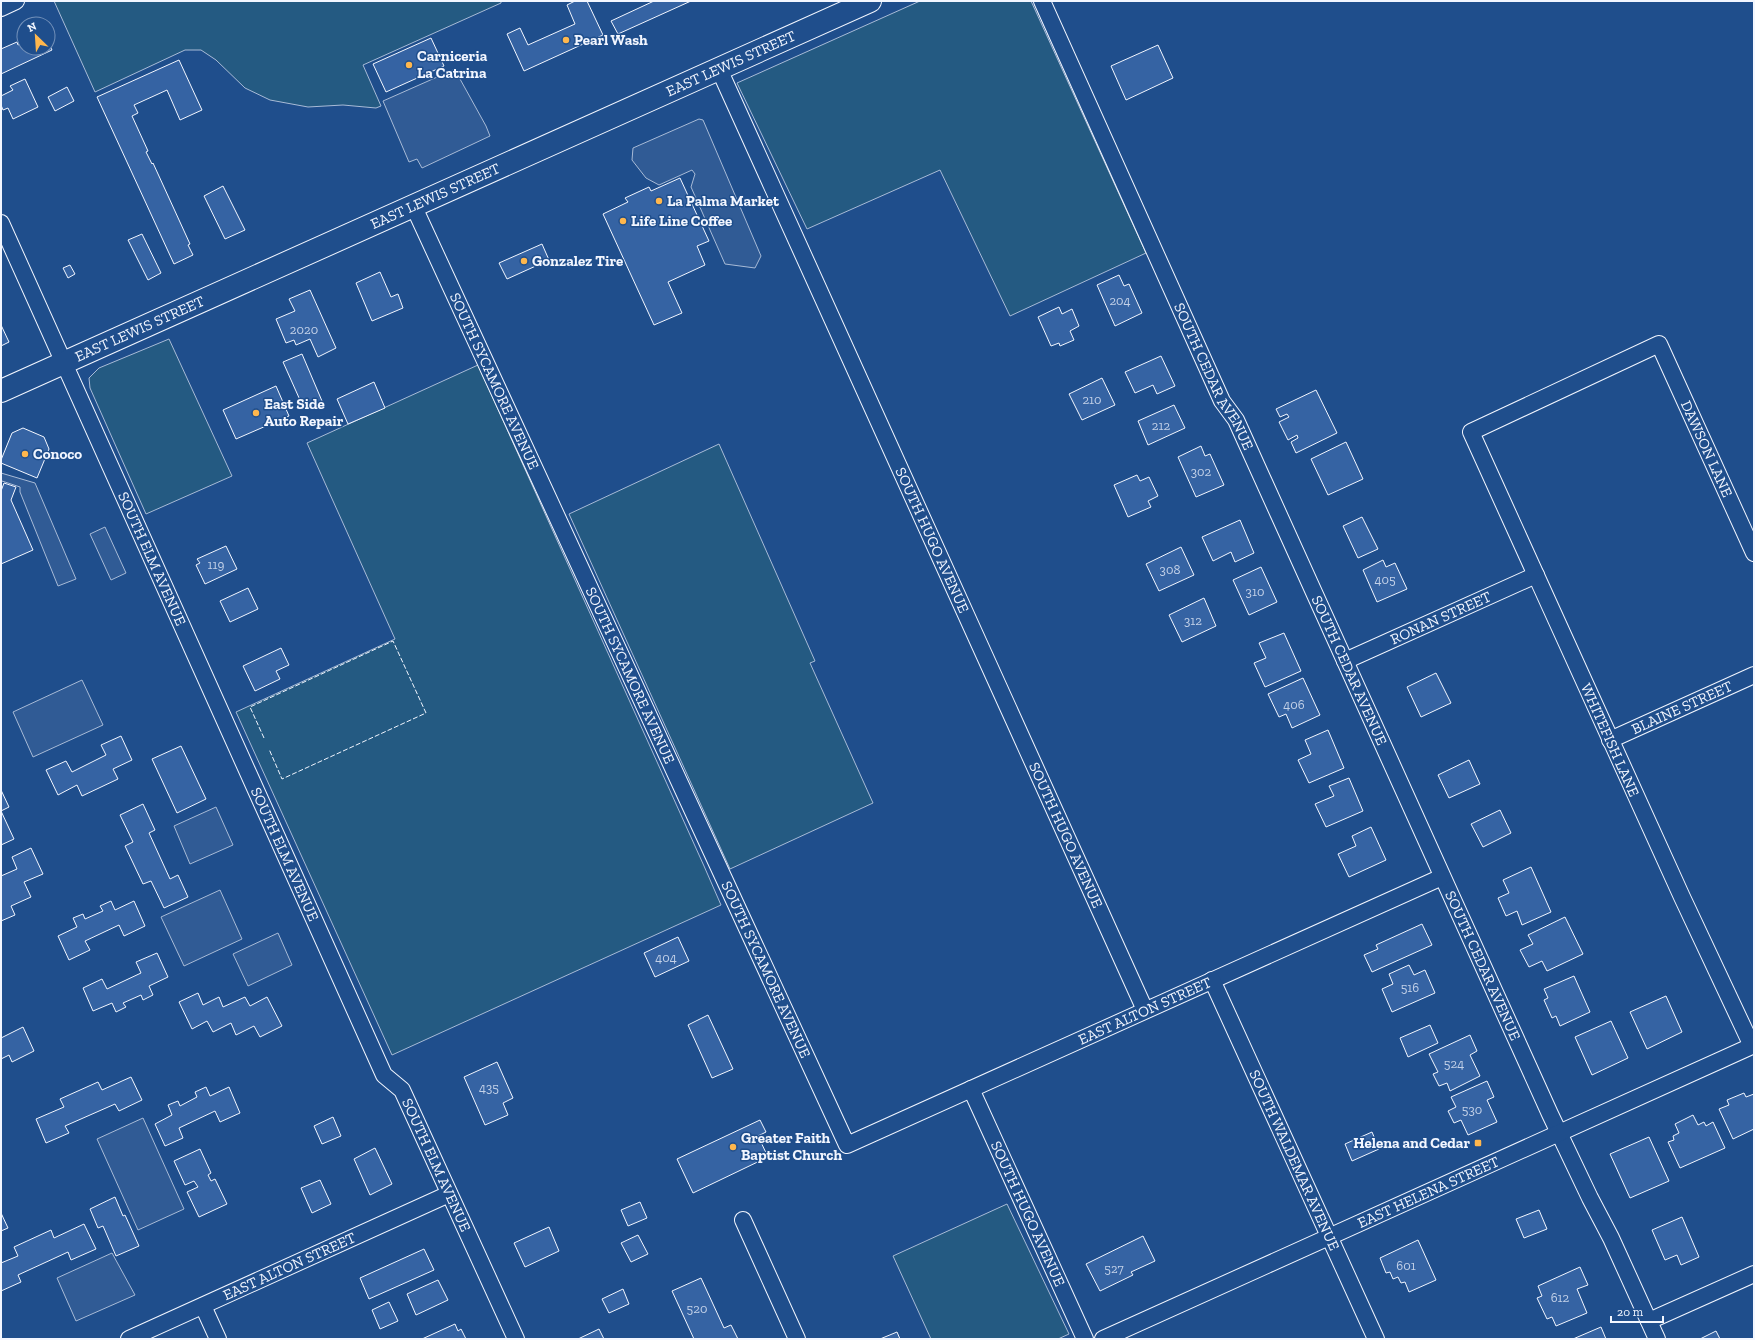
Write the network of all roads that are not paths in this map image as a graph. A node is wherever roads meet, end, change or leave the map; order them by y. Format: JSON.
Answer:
{"nodes":[{"id":1,"x":16,"y":1,"type":"edge"},
{"id":2,"x":870,"y":1,"type":"edge"},
{"id":3,"x":1042,"y":1,"type":"edge"},
{"id":4,"x":1,"y":8,"type":"edge"},
{"id":5,"x":719,"y":69,"type":"junction"},
{"id":6,"x":413,"y":205,"type":"junction"},
{"id":7,"x":1,"y":224,"type":"edge"},
{"id":8,"x":1659,"y":344,"type":"joint"},
{"id":9,"x":64,"y":363,"type":"junction"},
{"id":10,"x":1,"y":391,"type":"edge"},
{"id":11,"x":1754,"y":553,"type":"edge"},
{"id":12,"x":1536,"y":574,"type":"junction"},
{"id":13,"x":1345,"y":661,"type":"junction"},
{"id":14,"x":1754,"y":674,"type":"edge"},
{"id":15,"x":1610,"y":740,"type":"junction"},
{"id":16,"x":1442,"y":877,"type":"junction"},
{"id":17,"x":1212,"y":980,"type":"junction"},
{"id":18,"x":1145,"y":1010,"type":"junction"},
{"id":19,"x":1753,"y":1045,"type":"edge"},
{"id":20,"x":971,"y":1089,"type":"junction"},
{"id":21,"x":1559,"y":1133,"type":"junction"},
{"id":22,"x":847,"y":1145,"type":"joint"},
{"id":23,"x":449,"y":1194,"type":"junction"},
{"id":24,"x":743,"y":1220,"type":"dead end"},
{"id":25,"x":1329,"y":1237,"type":"junction"},
{"id":26,"x":1754,"y":1274,"type":"edge"},
{"id":27,"x":203,"y":1306,"type":"junction"},
{"id":28,"x":1649,"y":1321,"type":"junction"},
{"id":29,"x":129,"y":1339,"type":"edge"},
{"id":30,"x":218,"y":1339,"type":"edge"},
{"id":31,"x":516,"y":1339,"type":"edge"},
{"id":32,"x":797,"y":1339,"type":"edge"},
{"id":33,"x":1085,"y":1339,"type":"edge"},
{"id":34,"x":1103,"y":1339,"type":"edge"},
{"id":35,"x":1376,"y":1339,"type":"edge"},
{"id":36,"x":1657,"y":1339,"type":"edge"}],
"edges":[{"from":1,"to":4,"type":"street"},
{"from":2,"to":5,"type":"main road","name":"EAST LEWIS STREET"},
{"from":3,"to":13,"type":"street","name":"SOUTH CEDAR AVENUE"},
{"from":5,"to":6,"type":"main road","name":"EAST LEWIS STREET"},
{"from":5,"to":18,"type":"street","name":"SOUTH HUGO AVENUE"},
{"from":6,"to":9,"type":"main road","name":"EAST LEWIS STREET"},
{"from":6,"to":22,"type":"street","name":"SOUTH SYCAMORE AVENUE"},
{"from":7,"to":9,"type":"street","name":"SOUTH ELM AVENUE"},
{"from":8,"to":11,"type":"street","name":"DAWSON LANE"},
{"from":8,"to":12,"type":"street","name":"WHITEFISH LANE"},
{"from":9,"to":10,"type":"main road","name":"EAST LEWIS STREET"},
{"from":9,"to":23,"type":"street","name":"SOUTH ELM AVENUE"},
{"from":12,"to":13,"type":"street","name":"RONAN STREET"},
{"from":12,"to":15,"type":"street","name":"WHITEFISH LANE"},
{"from":13,"to":16,"type":"street","name":"SOUTH CEDAR AVENUE"},
{"from":14,"to":15,"type":"street","name":"BLAINE STREET"},
{"from":15,"to":19,"type":"street","name":"WHITEFISH LANE"},
{"from":16,"to":17,"type":"street","name":"EAST ALTON STREET"},
{"from":16,"to":21,"type":"street","name":"SOUTH CEDAR AVENUE"},
{"from":17,"to":18,"type":"street","name":"EAST ALTON STREET"},
{"from":17,"to":25,"type":"street","name":"SOUTH WALDEMAR AVENUE"},
{"from":18,"to":20,"type":"street","name":"EAST ALTON STREET"},
{"from":19,"to":21,"type":"street","name":"EAST HELENA STREET"},
{"from":20,"to":22,"type":"street","name":"EAST ALTON STREET"},
{"from":20,"to":33,"type":"street","name":"SOUTH HUGO AVENUE"},
{"from":21,"to":25,"type":"street","name":"EAST HELENA STREET"},
{"from":21,"to":28,"type":"street","name":"SOUTH CEDAR AVENUE"},
{"from":23,"to":27,"type":"street","name":"EAST ALTON STREET"},
{"from":23,"to":31,"type":"street","name":"SOUTH ELM AVENUE"},
{"from":24,"to":32,"type":"street"},
{"from":25,"to":34,"type":"street","name":"EAST HELENA STREET"},
{"from":25,"to":35,"type":"street","name":"SOUTH WALDEMAR AVENUE"},
{"from":26,"to":28,"type":"street"},
{"from":27,"to":29,"type":"street","name":"EAST ALTON STREET"},
{"from":27,"to":30,"type":"street"},
{"from":28,"to":36,"type":"street","name":"SOUTH CEDAR AVENUE"}]}
